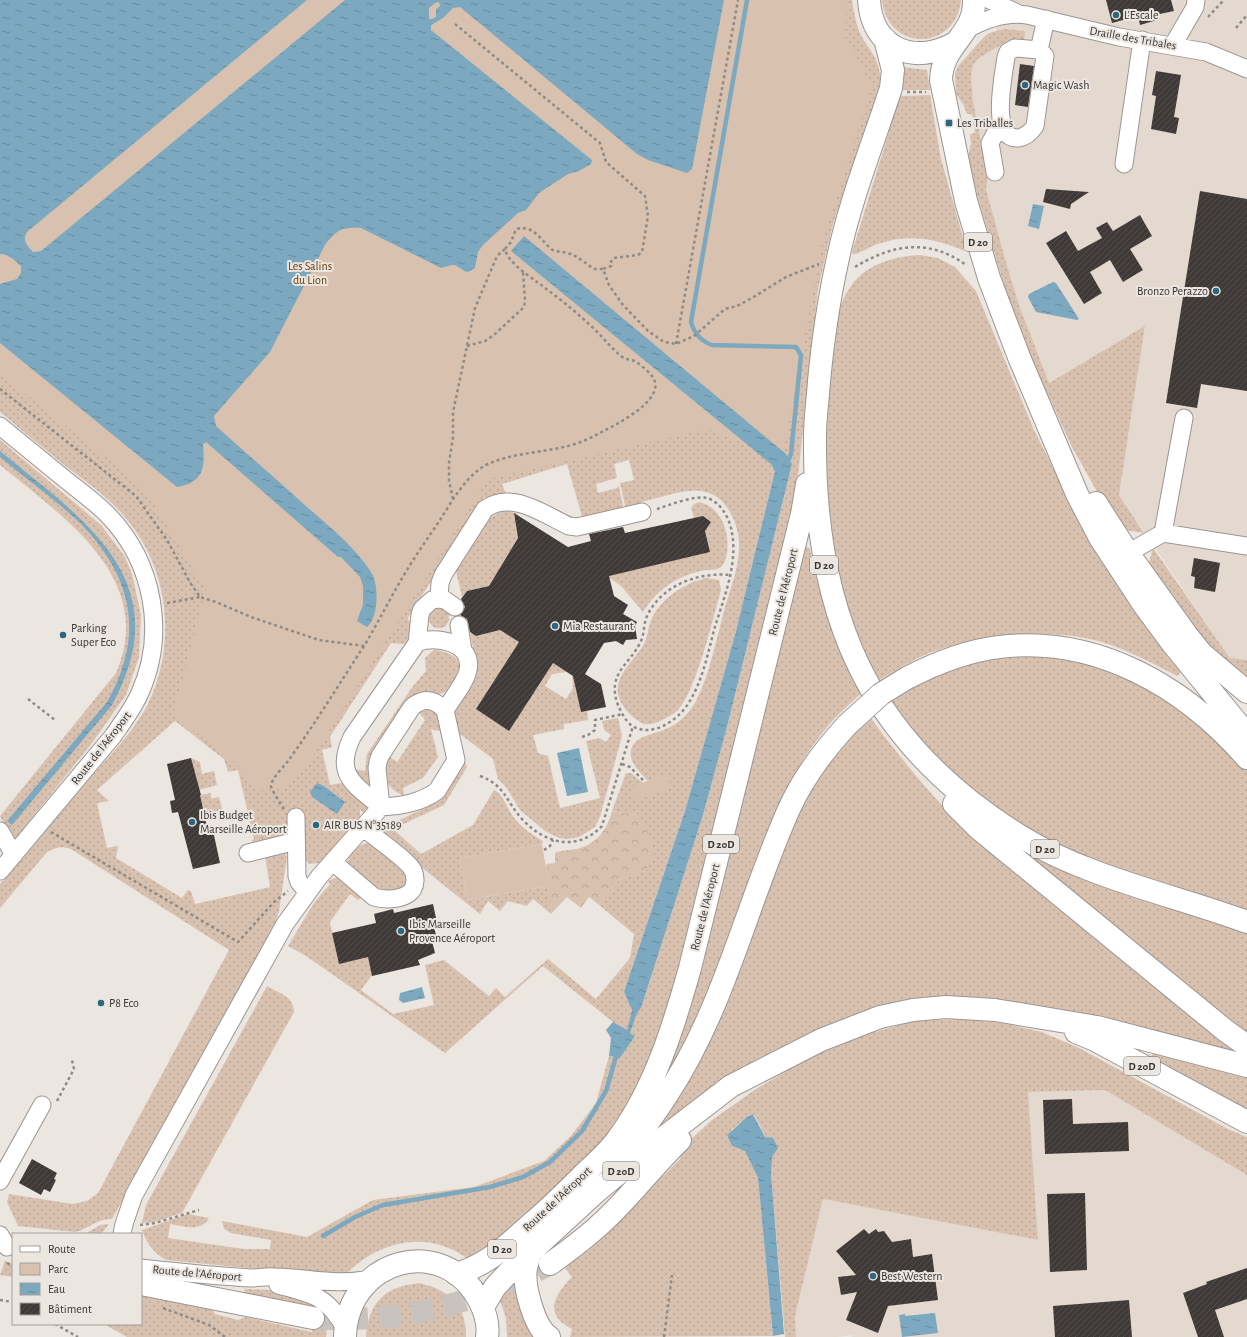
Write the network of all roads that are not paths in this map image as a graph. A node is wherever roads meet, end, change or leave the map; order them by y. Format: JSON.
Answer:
{"nodes":[{"id":1,"x":869,"y":0,"type":"edge"},
{"id":2,"x":974,"y":0,"type":"edge"},
{"id":3,"x":990,"y":0,"type":"edge"},
{"id":4,"x":1196,"y":0,"type":"edge"},
{"id":5,"x":1017,"y":13,"type":"junction"},
{"id":6,"x":1046,"y":19,"type":"junction"},
{"id":7,"x":960,"y":36,"type":"junction"},
{"id":8,"x":885,"y":39,"type":"junction"},
{"id":9,"x":1142,"y":40,"type":"junction"},
{"id":10,"x":1173,"y":45,"type":"junction"},
{"id":11,"x":1039,"y":50,"type":"junction"},
{"id":12,"x":1247,"y":69,"type":"edge"},
{"id":13,"x":1003,"y":128,"type":"junction"},
{"id":14,"x":1124,"y":164,"type":"dead end"},
{"id":15,"x":995,"y":172,"type":"dead end"},
{"id":16,"x":1184,"y":418,"type":"dead end"},
{"id":17,"x":0,"y":426,"type":"edge"},
{"id":18,"x":814,"y":433,"type":"junction"},
{"id":19,"x":1053,"y":435,"type":"junction"},
{"id":20,"x":642,"y":512,"type":"road end"},
{"id":21,"x":1163,"y":533,"type":"junction"},
{"id":22,"x":1247,"y":546,"type":"edge"},
{"id":23,"x":1128,"y":553,"type":"junction"},
{"id":24,"x":439,"y":599,"type":"junction"},
{"id":25,"x":455,"y":607,"type":"dead end"},
{"id":26,"x":459,"y":625,"type":"dead end"},
{"id":27,"x":417,"y":643,"type":"junction"},
{"id":28,"x":463,"y":651,"type":"junction"},
{"id":29,"x":1247,"y":692,"type":"edge"},
{"id":30,"x":445,"y":710,"type":"junction"},
{"id":31,"x":1247,"y":735,"type":"edge"},
{"id":32,"x":903,"y":737,"type":"junction"},
{"id":33,"x":1247,"y":758,"type":"edge"},
{"id":34,"x":296,"y":817,"type":"road end"},
{"id":35,"x":372,"y":818,"type":"junction"},
{"id":36,"x":0,"y":831,"type":"edge"},
{"id":37,"x":296,"y":841,"type":"junction"},
{"id":38,"x":248,"y":853,"type":"dead end"},
{"id":39,"x":14,"y":855,"type":"junction"},
{"id":40,"x":333,"y":862,"type":"junction"},
{"id":41,"x":0,"y":871,"type":"edge"},
{"id":42,"x":303,"y":887,"type":"junction"},
{"id":43,"x":1247,"y":922,"type":"edge"},
{"id":44,"x":1034,"y":1016,"type":"junction"},
{"id":45,"x":1247,"y":1046,"type":"edge"},
{"id":46,"x":781,"y":1060,"type":"junction"},
{"id":47,"x":1247,"y":1066,"type":"edge"},
{"id":48,"x":42,"y":1106,"type":"dead end"},
{"id":49,"x":1247,"y":1122,"type":"edge"},
{"id":50,"x":0,"y":1181,"type":"edge"},
{"id":51,"x":542,"y":1215,"type":"junction"},
{"id":52,"x":122,"y":1233,"type":"edge"},
{"id":53,"x":530,"y":1253,"type":"junction"},
{"id":54,"x":550,"y":1264,"type":"tunnel mouth"},
{"id":55,"x":142,"y":1268,"type":"edge"},
{"id":56,"x":456,"y":1274,"type":"junction"},
{"id":57,"x":253,"y":1278,"type":"junction"},
{"id":58,"x":370,"y":1279,"type":"junction"},
{"id":59,"x":142,"y":1284,"type":"edge"},
{"id":60,"x":483,"y":1307,"type":"junction"},
{"id":61,"x":313,"y":1318,"type":"tunnel mouth"},
{"id":62,"x":346,"y":1333,"type":"edge"},
{"id":63,"x":488,"y":1336,"type":"edge"},
{"id":64,"x":548,"y":1337,"type":"edge"}],
"edges":[{"from":1,"to":8,"type":"main road"},
{"from":2,"to":7,"type":"main road"},
{"from":3,"to":5,"type":"street","name":"Draille des Tribales"},
{"from":4,"to":10,"type":"street"},
{"from":5,"to":6,"type":"street","name":"Draille des Tribales"},
{"from":5,"to":7,"type":"street","name":"Draille des Tribales"},
{"from":6,"to":9,"type":"street","name":"Draille des Tribales"},
{"from":6,"to":11,"type":"street"},
{"from":7,"to":8,"type":"main road"},
{"from":7,"to":19,"type":"main road","number":"D 20"},
{"from":8,"to":18,"type":"main road","number":"D 20"},
{"from":9,"to":10,"type":"street","name":"Draille des Tribales"},
{"from":9,"to":14,"type":"street"},
{"from":10,"to":12,"type":"street","name":"Draille des Tribales"},
{"from":11,"to":13,"type":"street"},
{"from":11,"to":13,"type":"street"},
{"from":13,"to":15,"type":"street"},
{"from":16,"to":21,"type":"street"},
{"from":17,"to":39,"type":"street","name":"Route de l'Aéroport"},
{"from":18,"to":32,"type":"main road","number":"D 20"},
{"from":18,"to":51,"type":"main road","name":"Route de l'Aéroport","number":"D 20D"},
{"from":19,"to":23,"type":"main road","number":"D 20"},
{"from":19,"to":31,"type":"main road","number":"D 20"},
{"from":20,"to":24,"type":"street"},
{"from":21,"to":22,"type":"street"},
{"from":21,"to":23,"type":"street"},
{"from":23,"to":29,"type":"main road","number":"D 20"},
{"from":24,"to":25,"type":"street"},
{"from":24,"to":27,"type":"street"},
{"from":26,"to":28,"type":"street"},
{"from":27,"to":28,"type":"street"},
{"from":27,"to":35,"type":"street"},
{"from":28,"to":30,"type":"street"},
{"from":30,"to":35,"type":"street"},
{"from":30,"to":35,"type":"street"},
{"from":32,"to":43,"type":"main road","number":"D 20"},
{"from":32,"to":45,"type":"main road"},
{"from":33,"to":51,"type":"main road","bridge":true},
{"from":34,"to":37,"type":"street"},
{"from":35,"to":40,"type":"street"},
{"from":35,"to":40,"type":"street"},
{"from":36,"to":39,"type":"street"},
{"from":37,"to":38,"type":"street"},
{"from":37,"to":42,"type":"street"},
{"from":39,"to":41,"type":"street","name":"Route de l'Aéroport"},
{"from":40,"to":42,"type":"street"},
{"from":42,"to":52,"type":"street"},
{"from":44,"to":46,"type":"main road","number":"D 20D"},
{"from":44,"to":47,"type":"main road"},
{"from":44,"to":49,"type":"main road","number":"D 20D"},
{"from":46,"to":53,"type":"main road","number":"D 20D"},
{"from":46,"to":54,"type":"main road"},
{"from":48,"to":50,"type":"street"},
{"from":51,"to":56,"type":"main road","name":"Route de l'Aéroport","number":"D 20"},
{"from":53,"to":60,"type":"main road","number":"D 20D"},
{"from":53,"to":64,"type":"main road"},
{"from":55,"to":57,"type":"street","name":"Route de l'Aéroport"},
{"from":56,"to":58,"type":"main road","name":"Route de l'Aéroport"},
{"from":56,"to":60,"type":"main road","name":"Route de l'Aéroport"},
{"from":57,"to":58,"type":"street","name":"Route de l'Aéroport"},
{"from":57,"to":62,"type":"street","name":"Route de l'Aéroport"},
{"from":58,"to":62,"type":"main road","name":"Route de l'Aéroport"},
{"from":59,"to":61,"type":"main road"},
{"from":60,"to":63,"type":"main road","name":"Route de l'Aéroport"}]}
